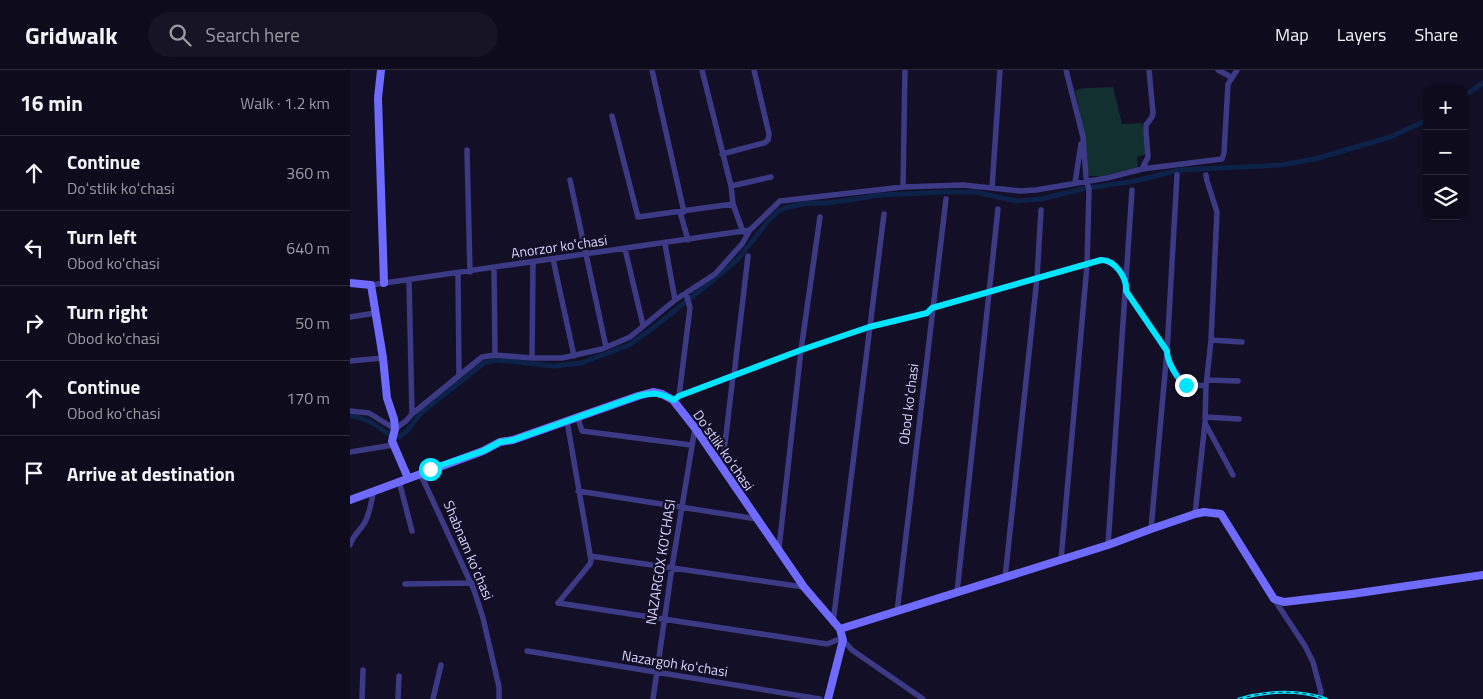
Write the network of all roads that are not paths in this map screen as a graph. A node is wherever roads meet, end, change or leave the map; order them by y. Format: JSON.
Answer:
{"nodes":[{"id":1,"x":381,"y":70,"type":"edge"},
{"id":2,"x":652,"y":70,"type":"edge"},
{"id":3,"x":702,"y":70,"type":"edge"},
{"id":4,"x":754,"y":70,"type":"edge"},
{"id":5,"x":905,"y":70,"type":"edge"},
{"id":6,"x":1000,"y":70,"type":"edge"},
{"id":7,"x":1066,"y":70,"type":"edge"},
{"id":8,"x":1149,"y":70,"type":"edge"},
{"id":9,"x":1218,"y":70,"type":"edge"},
{"id":10,"x":1237,"y":70,"type":"edge"},
{"id":11,"x":1231,"y":77,"type":"junction"},
{"id":12,"x":612,"y":116,"type":"dead end"},
{"id":13,"x":1083,"y":137,"type":"junction"},
{"id":14,"x":467,"y":150,"type":"dead end"},
{"id":15,"x":722,"y":154,"type":"junction"},
{"id":16,"x":1142,"y":169,"type":"junction"},
{"id":17,"x":1177,"y":175,"type":"dead end"},
{"id":18,"x":1206,"y":175,"type":"dead end"},
{"id":19,"x":771,"y":177,"type":"dead end"},
{"id":20,"x":570,"y":180,"type":"dead end"},
{"id":21,"x":1075,"y":183,"type":"junction"},
{"id":22,"x":1088,"y":185,"type":"junction"},
{"id":23,"x":731,"y":186,"type":"junction"},
{"id":24,"x":903,"y":187,"type":"junction"},
{"id":25,"x":992,"y":188,"type":"junction"},
{"id":26,"x":1132,"y":190,"type":"dead end"},
{"id":27,"x":946,"y":199,"type":"dead end"},
{"id":28,"x":733,"y":204,"type":"junction"},
{"id":29,"x":998,"y":209,"type":"dead end"},
{"id":30,"x":1041,"y":210,"type":"dead end"},
{"id":31,"x":682,"y":212,"type":"junction"},
{"id":32,"x":884,"y":214,"type":"dead end"},
{"id":33,"x":820,"y":217,"type":"dead end"},
{"id":34,"x":750,"y":230,"type":"junction"},
{"id":35,"x":743,"y":232,"type":"junction"},
{"id":36,"x":688,"y":240,"type":"junction"},
{"id":37,"x":665,"y":244,"type":"junction"},
{"id":38,"x":625,"y":249,"type":"junction"},
{"id":39,"x":586,"y":255,"type":"junction"},
{"id":40,"x":748,"y":256,"type":"dead end"},
{"id":41,"x":554,"y":260,"type":"junction"},
{"id":42,"x":533,"y":262,"type":"junction"},
{"id":43,"x":1087,"y":265,"type":"junction"},
{"id":44,"x":494,"y":268,"type":"junction"},
{"id":45,"x":470,"y":272,"type":"junction"},
{"id":46,"x":458,"y":273,"type":"junction"},
{"id":47,"x":1036,"y":278,"type":"junction"},
{"id":48,"x":409,"y":280,"type":"junction"},
{"id":49,"x":350,"y":283,"type":"edge"},
{"id":50,"x":384,"y":283,"type":"junction"},
{"id":51,"x":371,"y":286,"type":"junction"},
{"id":52,"x":1126,"y":287,"type":"junction"},
{"id":53,"x":989,"y":292,"type":"junction"},
{"id":54,"x":686,"y":293,"type":"junction"},
{"id":55,"x":675,"y":300,"type":"junction"},
{"id":56,"x":932,"y":308,"type":"junction"},
{"id":57,"x":375,"y":313,"type":"junction"},
{"id":58,"x":350,"y":317,"type":"edge"},
{"id":59,"x":643,"y":325,"type":"junction"},
{"id":60,"x":869,"y":327,"type":"junction"},
{"id":61,"x":1211,"y":340,"type":"junction"},
{"id":62,"x":1242,"y":342,"type":"dead end"},
{"id":63,"x":606,"y":347,"type":"junction"},
{"id":64,"x":801,"y":350,"type":"junction"},
{"id":65,"x":494,"y":355,"type":"junction"},
{"id":66,"x":1167,"y":355,"type":"junction"},
{"id":67,"x":574,"y":356,"type":"junction"},
{"id":68,"x":383,"y":358,"type":"junction"},
{"id":69,"x":532,"y":358,"type":"junction"},
{"id":70,"x":350,"y":361,"type":"edge"},
{"id":71,"x":459,"y":374,"type":"junction"},
{"id":72,"x":734,"y":375,"type":"junction"},
{"id":73,"x":1238,"y":381,"type":"dead end"},
{"id":74,"x":1206,"y":383,"type":"junction"},
{"id":75,"x":676,"y":398,"type":"junction"},
{"id":76,"x":350,"y":411,"type":"edge"},
{"id":77,"x":412,"y":414,"type":"junction"},
{"id":78,"x":578,"y":418,"type":"junction"},
{"id":79,"x":1239,"y":419,"type":"dead end"},
{"id":80,"x":1205,"y":420,"type":"junction"},
{"id":81,"x":567,"y":421,"type":"junction"},
{"id":82,"x":695,"y":428,"type":"junction"},
{"id":83,"x":394,"y":431,"type":"junction"},
{"id":84,"x":393,"y":443,"type":"junction"},
{"id":85,"x":691,"y":445,"type":"junction"},
{"id":86,"x":350,"y":452,"type":"edge"},
{"id":87,"x":718,"y":462,"type":"junction"},
{"id":88,"x":420,"y":473,"type":"junction"},
{"id":89,"x":1233,"y":475,"type":"dead end"},
{"id":90,"x":408,"y":478,"type":"junction"},
{"id":91,"x":399,"y":481,"type":"junction"},
{"id":92,"x":374,"y":491,"type":"junction"},
{"id":93,"x":578,"y":491,"type":"junction"},
{"id":94,"x":350,"y":500,"type":"edge"},
{"id":95,"x":681,"y":508,"type":"junction"},
{"id":96,"x":1195,"y":514,"type":"junction"},
{"id":97,"x":757,"y":520,"type":"junction"},
{"id":98,"x":1150,"y":529,"type":"junction"},
{"id":99,"x":412,"y":532,"type":"dead end"},
{"id":100,"x":350,"y":545,"type":"edge"},
{"id":101,"x":1108,"y":545,"type":"junction"},
{"id":102,"x":779,"y":548,"type":"junction"},
{"id":103,"x":590,"y":556,"type":"junction"},
{"id":104,"x":1061,"y":560,"type":"junction"},
{"id":105,"x":672,"y":567,"type":"junction"},
{"id":106,"x":1483,"y":575,"type":"edge"},
{"id":107,"x":1005,"y":578,"type":"junction"},
{"id":108,"x":472,"y":583,"type":"junction"},
{"id":109,"x":405,"y":584,"type":"dead end"},
{"id":110,"x":804,"y":587,"type":"junction"},
{"id":111,"x":957,"y":592,"type":"junction"},
{"id":112,"x":1274,"y":599,"type":"junction"},
{"id":113,"x":897,"y":612,"type":"junction"},
{"id":114,"x":664,"y":619,"type":"junction"},
{"id":115,"x":834,"y":623,"type":"junction"},
{"id":116,"x":840,"y":629,"type":"junction"},
{"id":117,"x":844,"y":640,"type":"junction"},
{"id":118,"x":527,"y":651,"type":"dead end"},
{"id":119,"x":441,"y":665,"type":"dead end"},
{"id":120,"x":363,"y":670,"type":"dead end"},
{"id":121,"x":656,"y":672,"type":"junction"},
{"id":122,"x":399,"y":676,"type":"dead end"},
{"id":123,"x":362,"y":699,"type":"edge"},
{"id":124,"x":398,"y":699,"type":"edge"},
{"id":125,"x":433,"y":699,"type":"edge"},
{"id":126,"x":499,"y":699,"type":"edge"},
{"id":127,"x":653,"y":699,"type":"edge"},
{"id":128,"x":820,"y":699,"type":"edge"},
{"id":129,"x":828,"y":699,"type":"edge"},
{"id":130,"x":922,"y":699,"type":"edge"},
{"id":131,"x":1320,"y":699,"type":"edge"}],
"edges":[{"from":1,"to":50,"type":"street"},
{"from":2,"to":31,"type":"street"},
{"from":3,"to":15,"type":"street"},
{"from":4,"to":15,"type":"street"},
{"from":5,"to":24,"type":"street"},
{"from":6,"to":25,"type":"street"},
{"from":7,"to":13,"type":"street"},
{"from":8,"to":16,"type":"street"},
{"from":9,"to":11,"type":"street"},
{"from":10,"to":11,"type":"street"},
{"from":11,"to":16,"type":"street"},
{"from":12,"to":31,"type":"street"},
{"from":13,"to":21,"type":"street"},
{"from":13,"to":22,"type":"street"},
{"from":14,"to":45,"type":"street"},
{"from":15,"to":23,"type":"street"},
{"from":16,"to":22,"type":"street"},
{"from":17,"to":66,"type":"street"},
{"from":18,"to":61,"type":"street"},
{"from":19,"to":23,"type":"street"},
{"from":20,"to":39,"type":"street"},
{"from":21,"to":22,"type":"street"},
{"from":21,"to":25,"type":"street"},
{"from":22,"to":43,"type":"street"},
{"from":23,"to":28,"type":"street"},
{"from":24,"to":25,"type":"street"},
{"from":24,"to":34,"type":"street"},
{"from":26,"to":52,"type":"street"},
{"from":27,"to":56,"type":"street","name":"Obod koʻchasi"},
{"from":28,"to":31,"type":"street"},
{"from":28,"to":35,"type":"street"},
{"from":29,"to":53,"type":"street"},
{"from":30,"to":47,"type":"street"},
{"from":31,"to":36,"type":"street"},
{"from":32,"to":60,"type":"street"},
{"from":33,"to":64,"type":"street"},
{"from":34,"to":35,"type":"street","name":"Anorzor koʻchasi"},
{"from":34,"to":54,"type":"street"},
{"from":35,"to":36,"type":"street","name":"Anorzor koʻchasi"},
{"from":36,"to":37,"type":"street","name":"Anorzor koʻchasi"},
{"from":37,"to":38,"type":"street","name":"Anorzor koʻchasi"},
{"from":37,"to":55,"type":"street"},
{"from":38,"to":39,"type":"street","name":"Anorzor koʻchasi"},
{"from":38,"to":59,"type":"street"},
{"from":39,"to":41,"type":"street","name":"Anorzor koʻchasi"},
{"from":39,"to":63,"type":"street"},
{"from":40,"to":72,"type":"street"},
{"from":41,"to":42,"type":"street","name":"Anorzor koʻchasi"},
{"from":41,"to":67,"type":"street"},
{"from":42,"to":44,"type":"street","name":"Anorzor koʻchasi"},
{"from":42,"to":69,"type":"street"},
{"from":43,"to":47,"type":"street"},
{"from":43,"to":52,"type":"street"},
{"from":43,"to":104,"type":"street"},
{"from":44,"to":45,"type":"street","name":"Anorzor koʻchasi"},
{"from":44,"to":65,"type":"street"},
{"from":45,"to":46,"type":"street","name":"Anorzor koʻchasi"},
{"from":46,"to":48,"type":"street","name":"Anorzor koʻchasi"},
{"from":46,"to":71,"type":"street"},
{"from":47,"to":53,"type":"street"},
{"from":47,"to":107,"type":"street"},
{"from":48,"to":50,"type":"street","name":"Anorzor koʻchasi"},
{"from":48,"to":77,"type":"street"},
{"from":49,"to":51,"type":"street"},
{"from":50,"to":51,"type":"street","name":"Anorzor koʻchasi"},
{"from":51,"to":57,"type":"street"},
{"from":52,"to":66,"type":"street"},
{"from":52,"to":101,"type":"street"},
{"from":53,"to":56,"type":"street"},
{"from":53,"to":111,"type":"street"},
{"from":54,"to":55,"type":"street"},
{"from":54,"to":75,"type":"street"},
{"from":55,"to":59,"type":"street"},
{"from":56,"to":60,"type":"street"},
{"from":56,"to":113,"type":"street","name":"Obod koʻchasi"},
{"from":57,"to":58,"type":"street"},
{"from":57,"to":68,"type":"street"},
{"from":59,"to":63,"type":"street"},
{"from":60,"to":64,"type":"street"},
{"from":60,"to":115,"type":"street"},
{"from":61,"to":62,"type":"street"},
{"from":61,"to":74,"type":"street"},
{"from":63,"to":67,"type":"street"},
{"from":64,"to":72,"type":"street"},
{"from":64,"to":102,"type":"street"},
{"from":65,"to":69,"type":"street"},
{"from":65,"to":71,"type":"street"},
{"from":66,"to":74,"type":"street"},
{"from":66,"to":98,"type":"street"},
{"from":67,"to":69,"type":"street"},
{"from":68,"to":70,"type":"street"},
{"from":68,"to":83,"type":"street"},
{"from":71,"to":77,"type":"street"},
{"from":72,"to":75,"type":"street"},
{"from":72,"to":87,"type":"street"},
{"from":73,"to":74,"type":"street"},
{"from":74,"to":80,"type":"street"},
{"from":75,"to":78,"type":"street"},
{"from":75,"to":82,"type":"street","name":"Doʻstlik koʻchasi"},
{"from":76,"to":83,"type":"street"},
{"from":77,"to":83,"type":"street"},
{"from":78,"to":81,"type":"street"},
{"from":78,"to":85,"type":"street"},
{"from":79,"to":80,"type":"street"},
{"from":80,"to":89,"type":"street"},
{"from":80,"to":96,"type":"street"},
{"from":81,"to":88,"type":"street"},
{"from":81,"to":93,"type":"street"},
{"from":82,"to":85,"type":"street","name":"NAZARGOX KO'CHASI"},
{"from":82,"to":87,"type":"street","name":"Doʻstlik koʻchasi"},
{"from":83,"to":84,"type":"street"},
{"from":84,"to":86,"type":"street"},
{"from":84,"to":90,"type":"street"},
{"from":85,"to":95,"type":"street","name":"NAZARGOX KO'CHASI"},
{"from":87,"to":97,"type":"street","name":"Doʻstlik koʻchasi"},
{"from":88,"to":90,"type":"street"},
{"from":88,"to":108,"type":"street","name":"Shabnam koʻchasi"},
{"from":90,"to":91,"type":"street"},
{"from":91,"to":92,"type":"street"},
{"from":91,"to":99,"type":"street"},
{"from":92,"to":94,"type":"street"},
{"from":92,"to":100,"type":"street"},
{"from":93,"to":95,"type":"street"},
{"from":93,"to":103,"type":"street"},
{"from":95,"to":97,"type":"street"},
{"from":95,"to":105,"type":"street","name":"NAZARGOX KO'CHASI"},
{"from":96,"to":98,"type":"street"},
{"from":96,"to":112,"type":"street"},
{"from":97,"to":102,"type":"street","name":"Doʻstlik koʻchasi"},
{"from":98,"to":101,"type":"street"},
{"from":101,"to":104,"type":"street"},
{"from":102,"to":110,"type":"street","name":"Doʻstlik koʻchasi"},
{"from":103,"to":105,"type":"street"},
{"from":103,"to":114,"type":"street"},
{"from":104,"to":107,"type":"street"},
{"from":105,"to":110,"type":"street"},
{"from":105,"to":114,"type":"street","name":"NAZARGOX KO'CHASI"},
{"from":106,"to":112,"type":"street"},
{"from":107,"to":111,"type":"street"},
{"from":108,"to":109,"type":"street"},
{"from":108,"to":126,"type":"street","name":"Shabnam koʻchasi"},
{"from":110,"to":115,"type":"street","name":"Doʻstlik koʻchasi"},
{"from":111,"to":113,"type":"street"},
{"from":112,"to":131,"type":"street"},
{"from":113,"to":116,"type":"street"},
{"from":114,"to":117,"type":"street"},
{"from":114,"to":121,"type":"street","name":"NAZARGOX KO'CHASI"},
{"from":115,"to":116,"type":"street","name":"Doʻstlik koʻchasi"},
{"from":116,"to":117,"type":"street"},
{"from":117,"to":129,"type":"street"},
{"from":117,"to":130,"type":"street"},
{"from":118,"to":121,"type":"street","name":"Nazargoh koʻchasi"},
{"from":119,"to":125,"type":"street"},
{"from":120,"to":123,"type":"street"},
{"from":121,"to":127,"type":"street","name":"NAZARGOX KO'CHASI"},
{"from":121,"to":128,"type":"street","name":"Nazargoh koʻchasi"},
{"from":122,"to":124,"type":"street"}]}
